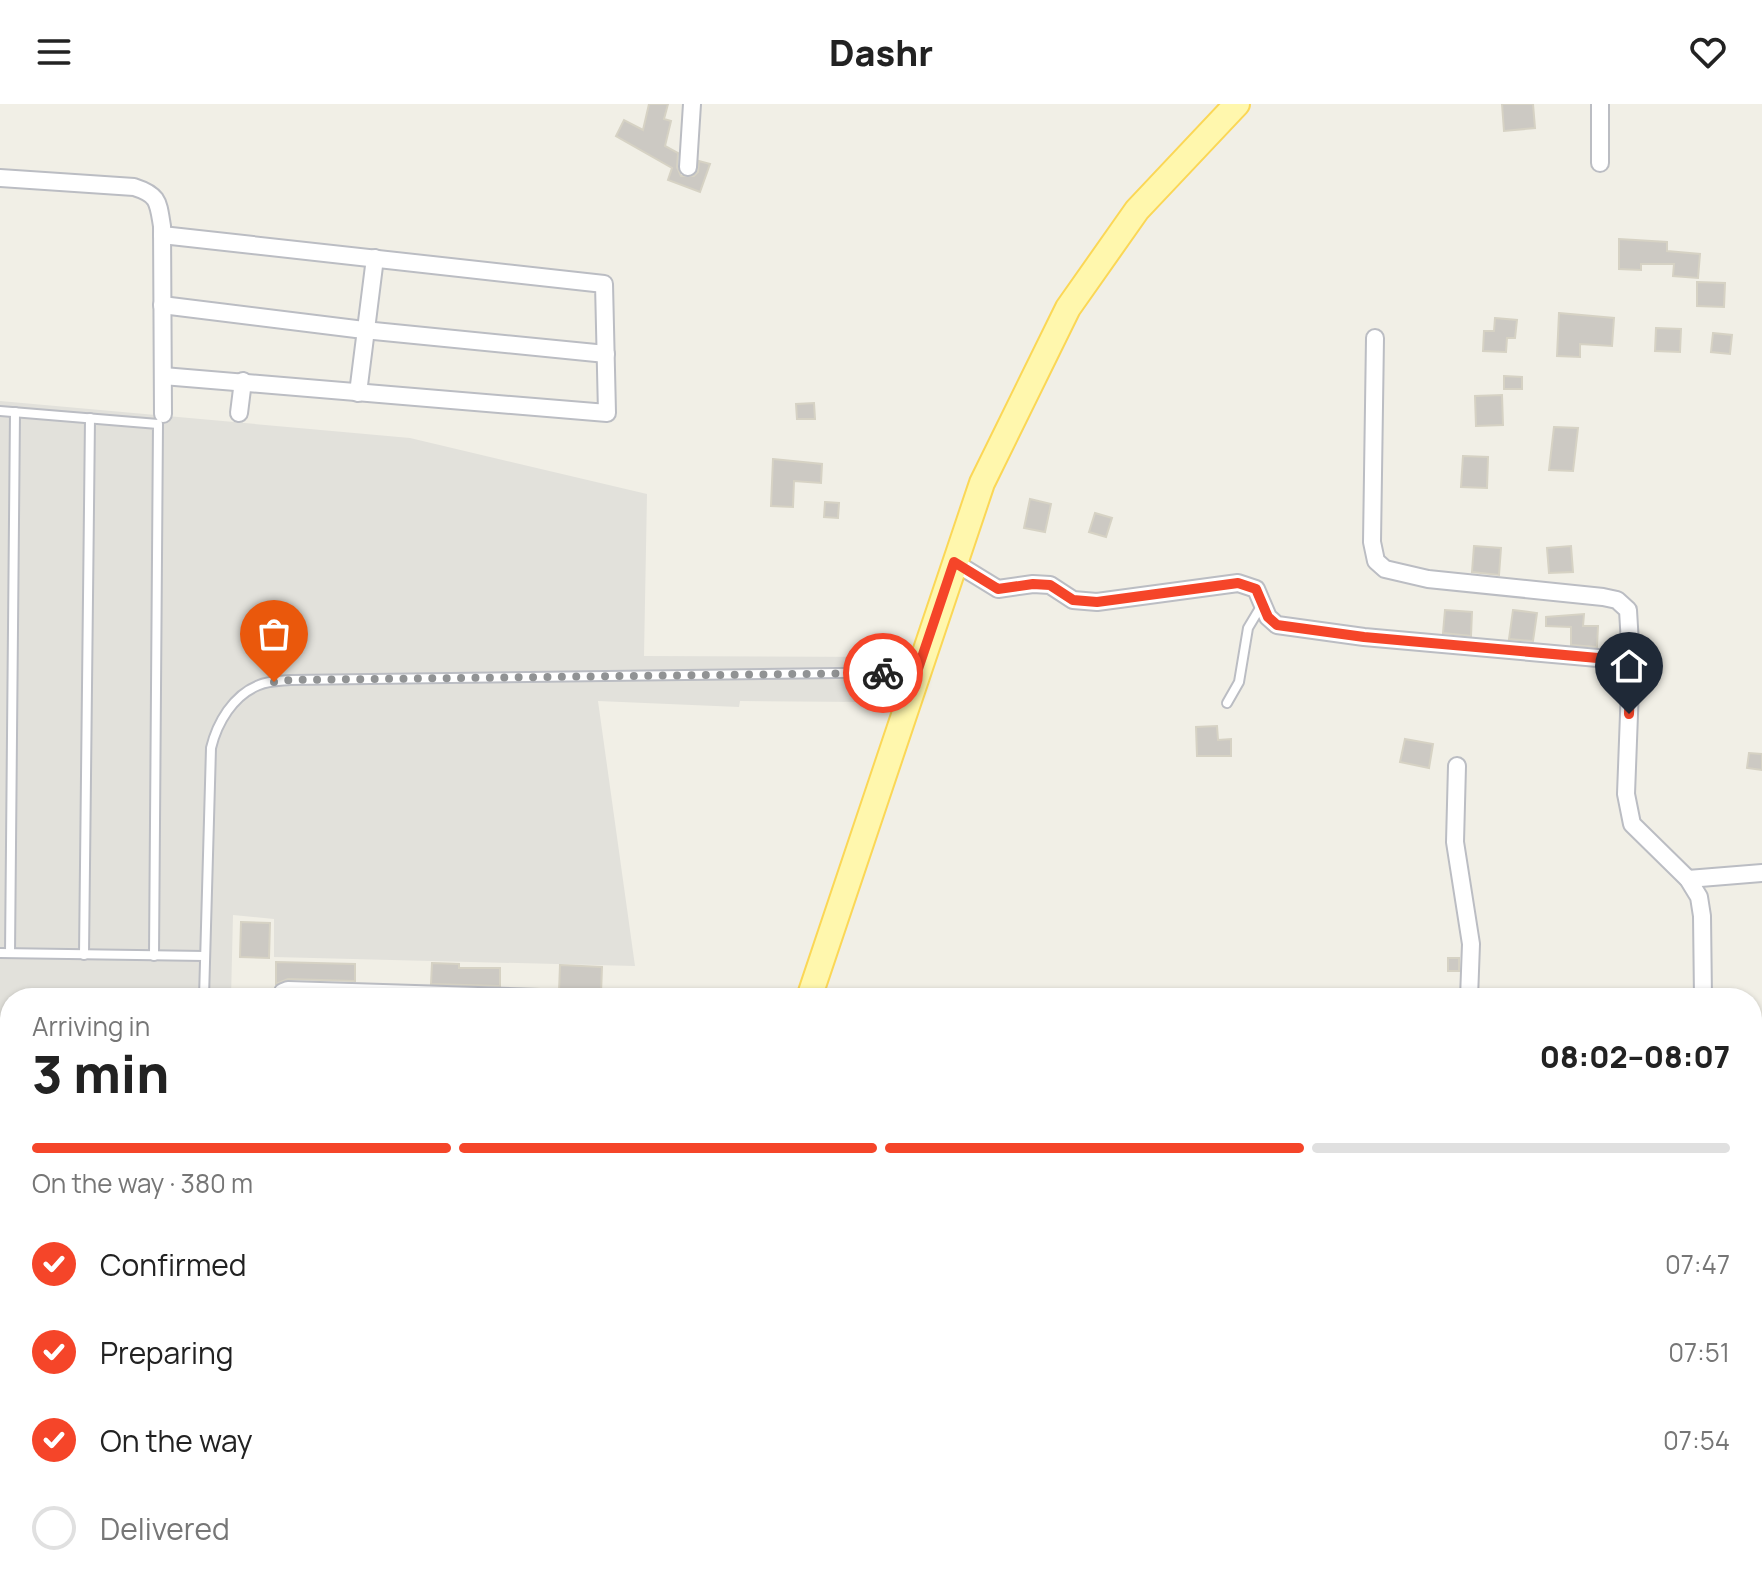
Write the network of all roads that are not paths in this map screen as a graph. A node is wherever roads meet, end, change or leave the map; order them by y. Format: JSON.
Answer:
{"nodes":[{"id":1,"x":692,"y":104,"type":"edge"},
{"id":2,"x":1237,"y":104,"type":"edge"},
{"id":3,"x":1600,"y":104,"type":"edge"},
{"id":4,"x":1600,"y":163,"type":"dead end"},
{"id":5,"x":688,"y":167,"type":"dead end"},
{"id":6,"x":0,"y":178,"type":"edge"},
{"id":7,"x":162,"y":235,"type":"junction"},
{"id":8,"x":375,"y":258,"type":"junction"},
{"id":9,"x":162,"y":305,"type":"junction"},
{"id":10,"x":364,"y":330,"type":"junction"},
{"id":11,"x":1375,"y":338,"type":"dead end"},
{"id":12,"x":606,"y":354,"type":"junction"},
{"id":13,"x":163,"y":376,"type":"junction"},
{"id":14,"x":243,"y":381,"type":"junction"},
{"id":15,"x":358,"y":393,"type":"junction"},
{"id":16,"x":0,"y":411,"type":"edge"},
{"id":17,"x":15,"y":412,"type":"junction"},
{"id":18,"x":239,"y":413,"type":"dead end"},
{"id":19,"x":163,"y":414,"type":"dead end"},
{"id":20,"x":90,"y":418,"type":"junction"},
{"id":21,"x":954,"y":562,"type":"junction"},
{"id":22,"x":1264,"y":602,"type":"junction"},
{"id":23,"x":1631,"y":661,"type":"junction"},
{"id":24,"x":917,"y":672,"type":"junction"},
{"id":25,"x":1227,"y":703,"type":"dead end"},
{"id":26,"x":1457,"y":766,"type":"dead end"},
{"id":27,"x":1762,"y":873,"type":"edge"},
{"id":28,"x":1688,"y":879,"type":"junction"},
{"id":29,"x":5,"y":953,"type":"edge"},
{"id":30,"x":84,"y":955,"type":"junction"},
{"id":31,"x":154,"y":956,"type":"junction"},
{"id":32,"x":205,"y":956,"type":"junction"},
{"id":33,"x":204,"y":988,"type":"edge"},
{"id":34,"x":812,"y":988,"type":"edge"},
{"id":35,"x":1469,"y":988,"type":"edge"},
{"id":36,"x":1703,"y":988,"type":"edge"}],
"edges":[{"from":1,"to":5,"type":"street"},
{"from":2,"to":21,"type":"main road"},
{"from":3,"to":4,"type":"street"},
{"from":6,"to":7,"type":"street"},
{"from":7,"to":8,"type":"street"},
{"from":7,"to":9,"type":"street"},
{"from":8,"to":10,"type":"street"},
{"from":8,"to":12,"type":"street"},
{"from":9,"to":10,"type":"street"},
{"from":9,"to":13,"type":"street"},
{"from":10,"to":12,"type":"street"},
{"from":10,"to":15,"type":"street"},
{"from":11,"to":23,"type":"street"},
{"from":12,"to":15,"type":"street"},
{"from":13,"to":14,"type":"street"},
{"from":13,"to":19,"type":"street"},
{"from":14,"to":15,"type":"street"},
{"from":14,"to":18,"type":"street"},
{"from":16,"to":17,"type":"lane"},
{"from":17,"to":20,"type":"lane"},
{"from":17,"to":29,"type":"lane"},
{"from":20,"to":30,"type":"lane"},
{"from":20,"to":31,"type":"lane"},
{"from":21,"to":22,"type":"street"},
{"from":21,"to":24,"type":"main road"},
{"from":22,"to":23,"type":"street"},
{"from":22,"to":25,"type":"lane"},
{"from":23,"to":28,"type":"street"},
{"from":24,"to":32,"type":"lane"},
{"from":24,"to":34,"type":"main road"},
{"from":26,"to":35,"type":"street"},
{"from":27,"to":28,"type":"street"},
{"from":28,"to":36,"type":"street"},
{"from":29,"to":30,"type":"lane"},
{"from":30,"to":31,"type":"lane"},
{"from":31,"to":32,"type":"lane"},
{"from":32,"to":33,"type":"lane"}]}
